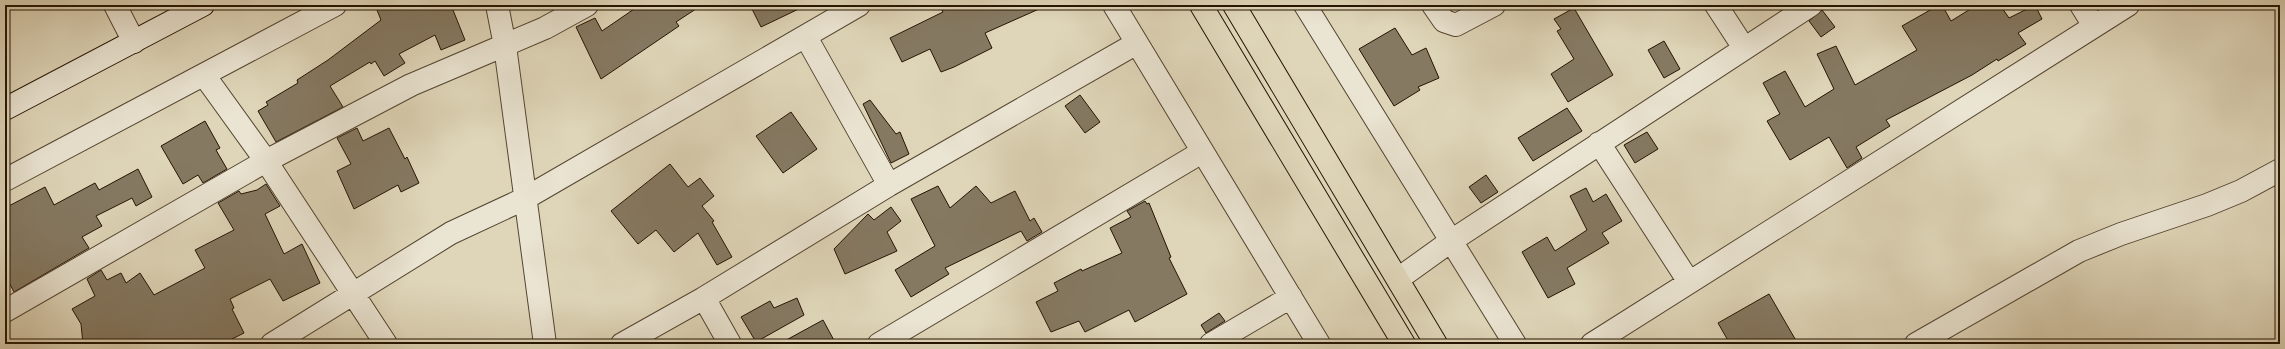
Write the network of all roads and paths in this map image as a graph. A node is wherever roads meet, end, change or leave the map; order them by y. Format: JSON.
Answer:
{"nodes":[{"id":1,"x":115,"y":5,"type":"edge"},
{"id":2,"x":203,"y":5,"type":"edge"},
{"id":3,"x":335,"y":5,"type":"edge"},
{"id":4,"x":497,"y":5,"type":"edge"},
{"id":5,"x":587,"y":5,"type":"edge"},
{"id":6,"x":859,"y":5,"type":"edge"},
{"id":7,"x":1114,"y":5,"type":"edge"},
{"id":8,"x":1201,"y":5,"type":"edge"},
{"id":9,"x":1234,"y":5,"type":"edge"},
{"id":10,"x":1433,"y":5,"type":"edge"},
{"id":11,"x":1494,"y":5,"type":"edge"},
{"id":12,"x":1716,"y":5,"type":"edge"},
{"id":13,"x":1812,"y":5,"type":"edge"},
{"id":14,"x":2081,"y":5,"type":"edge"},
{"id":15,"x":2128,"y":5,"type":"edge"},
{"id":16,"x":1307,"y":6,"type":"edge"},
{"id":17,"x":2094,"y":26,"type":"junction"},
{"id":18,"x":806,"y":37,"type":"junction"},
{"id":19,"x":134,"y":42,"type":"junction"},
{"id":20,"x":1137,"y":43,"type":"junction"},
{"id":21,"x":505,"y":46,"type":"junction"},
{"id":22,"x":1744,"y":48,"type":"junction"},
{"id":23,"x":204,"y":75,"type":"junction"},
{"id":24,"x":5,"y":109,"type":"edge"},
{"id":25,"x":1600,"y":143,"type":"junction"},
{"id":26,"x":1202,"y":152,"type":"junction"},
{"id":27,"x":266,"y":161,"type":"junction"},
{"id":28,"x":2280,"y":170,"type":"edge"},
{"id":29,"x":5,"y":180,"type":"edge"},
{"id":30,"x":889,"y":185,"type":"junction"},
{"id":31,"x":524,"y":199,"type":"junction"},
{"id":32,"x":1451,"y":241,"type":"junction"},
{"id":33,"x":1398,"y":279,"type":"junction"},
{"id":34,"x":1689,"y":282,"type":"junction"},
{"id":35,"x":353,"y":294,"type":"junction"},
{"id":36,"x":704,"y":298,"type":"junction"},
{"id":37,"x":1291,"y":298,"type":"junction"},
{"id":38,"x":5,"y":311,"type":"edge"},
{"id":39,"x":272,"y":344,"type":"edge"},
{"id":40,"x":386,"y":344,"type":"edge"},
{"id":41,"x":545,"y":344,"type":"edge"},
{"id":42,"x":622,"y":344,"type":"edge"},
{"id":43,"x":730,"y":344,"type":"edge"},
{"id":44,"x":878,"y":344,"type":"edge"},
{"id":45,"x":1211,"y":344,"type":"edge"},
{"id":46,"x":1319,"y":344,"type":"edge"},
{"id":47,"x":1404,"y":344,"type":"edge"},
{"id":48,"x":1436,"y":344,"type":"edge"},
{"id":49,"x":1515,"y":344,"type":"edge"},
{"id":50,"x":1592,"y":344,"type":"edge"},
{"id":51,"x":1916,"y":344,"type":"edge"}],
"edges":[{"from":1,"to":19,"type":"street"},
{"from":2,"to":19,"type":"street"},
{"from":3,"to":23,"type":"street"},
{"from":4,"to":21,"type":"street"},
{"from":5,"to":21,"type":"street"},
{"from":6,"to":18,"type":"street"},
{"from":7,"to":20,"type":"street"},
{"from":8,"to":47,"type":"highway"},
{"from":9,"to":33,"type":"highway"},
{"from":10,"to":11,"type":"street"},
{"from":12,"to":22,"type":"street"},
{"from":13,"to":22,"type":"street"},
{"from":14,"to":17,"type":"street"},
{"from":15,"to":17,"type":"street"},
{"from":16,"to":32,"type":"street"},
{"from":17,"to":34,"type":"street"},
{"from":18,"to":30,"type":"street"},
{"from":18,"to":31,"type":"street"},
{"from":19,"to":24,"type":"street"},
{"from":20,"to":26,"type":"street"},
{"from":20,"to":30,"type":"street"},
{"from":21,"to":27,"type":"street"},
{"from":21,"to":31,"type":"street"},
{"from":22,"to":25,"type":"street"},
{"from":23,"to":27,"type":"street"},
{"from":23,"to":29,"type":"street"},
{"from":25,"to":32,"type":"street"},
{"from":25,"to":34,"type":"street"},
{"from":26,"to":37,"type":"street"},
{"from":26,"to":44,"type":"street"},
{"from":27,"to":35,"type":"street"},
{"from":27,"to":38,"type":"street"},
{"from":28,"to":51,"type":"street"},
{"from":30,"to":36,"type":"street"},
{"from":31,"to":35,"type":"street"},
{"from":31,"to":41,"type":"street"},
{"from":32,"to":33,"type":"street"},
{"from":32,"to":49,"type":"street"},
{"from":33,"to":48,"type":"highway"},
{"from":34,"to":50,"type":"street"},
{"from":35,"to":39,"type":"street"},
{"from":35,"to":40,"type":"street"},
{"from":36,"to":42,"type":"street"},
{"from":36,"to":43,"type":"street"},
{"from":37,"to":45,"type":"street"},
{"from":37,"to":46,"type":"street"}]}
